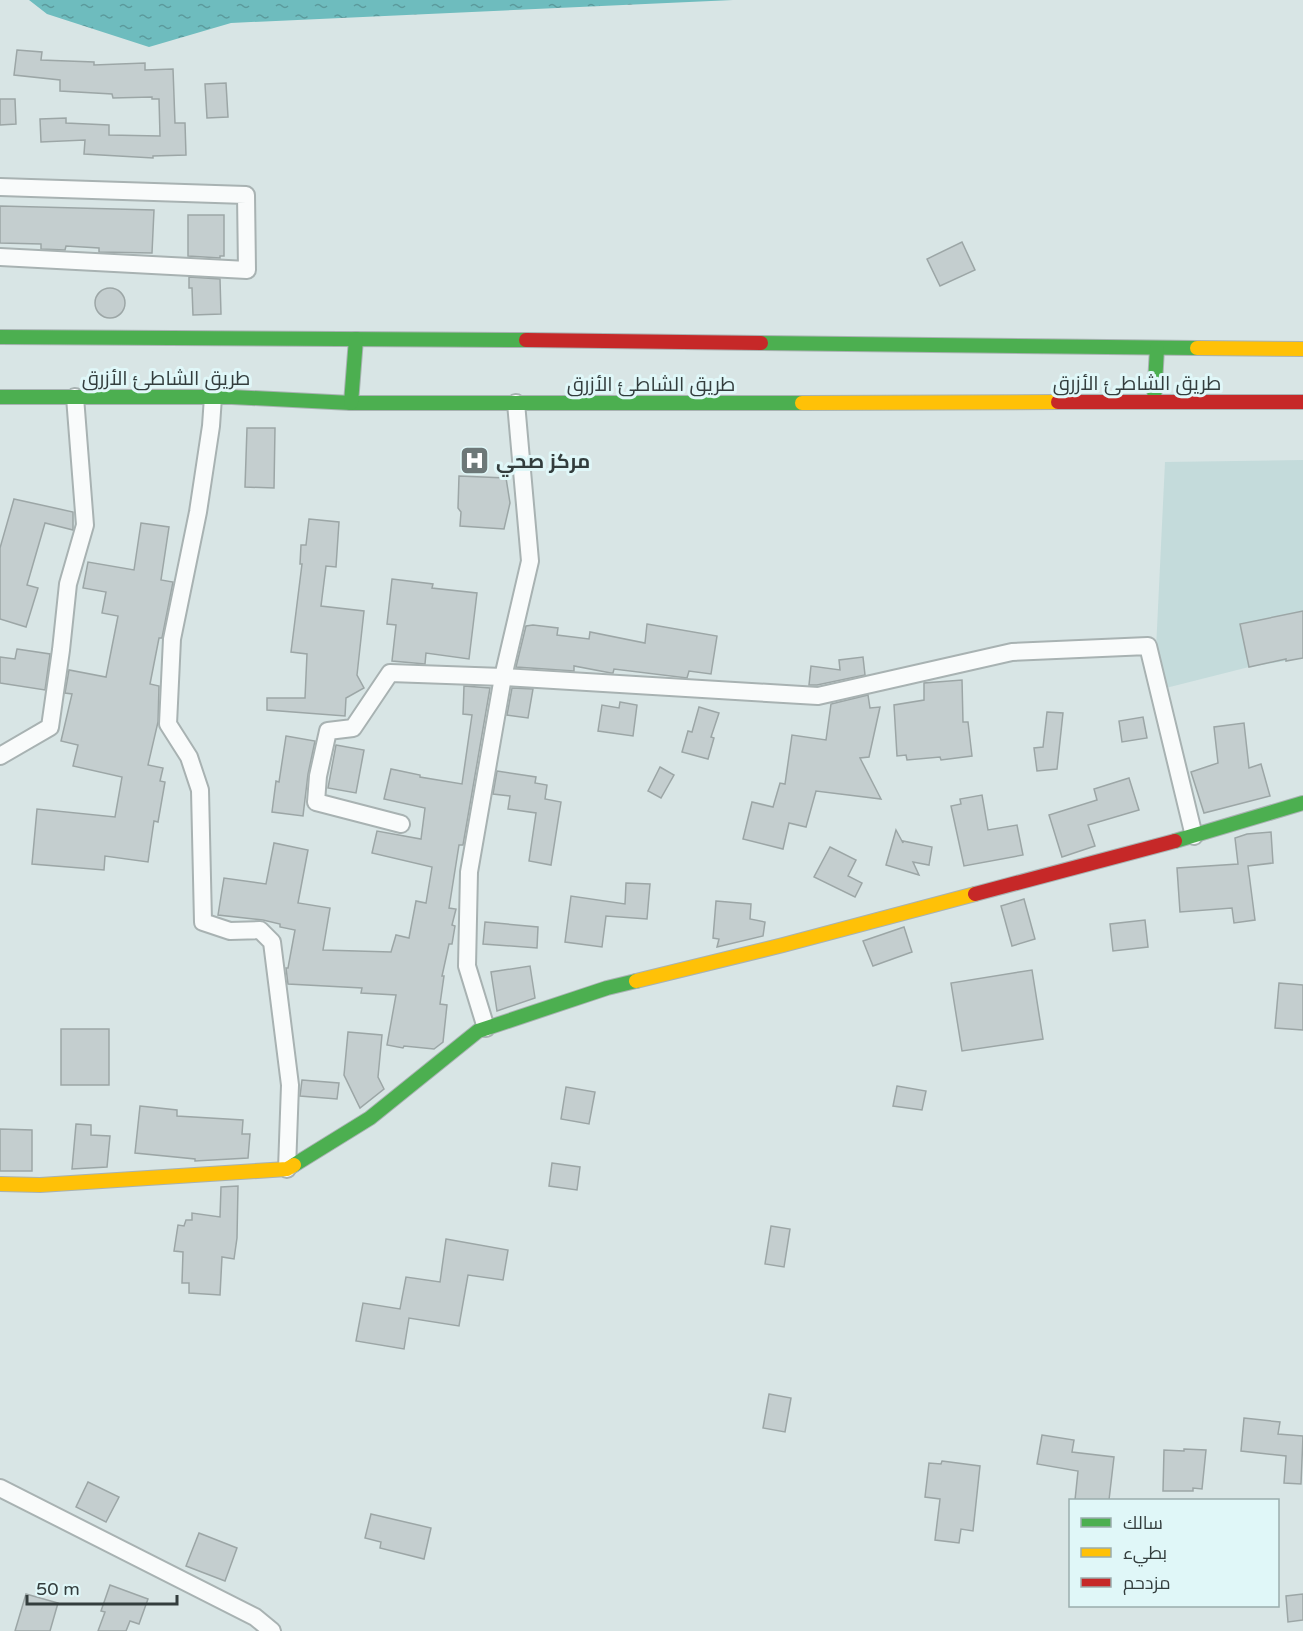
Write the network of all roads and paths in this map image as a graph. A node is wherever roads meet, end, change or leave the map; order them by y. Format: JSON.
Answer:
{"nodes":[{"id":1,"x":0,"y":187,"type":"edge"},
{"id":2,"x":0,"y":257,"type":"edge"},
{"id":3,"x":0,"y":338,"type":"edge"},
{"id":4,"x":356,"y":339,"type":"junction"},
{"id":5,"x":1157,"y":348,"type":"junction"},
{"id":6,"x":1303,"y":349,"type":"edge"},
{"id":7,"x":0,"y":397,"type":"edge"},
{"id":8,"x":75,"y":397,"type":"junction"},
{"id":9,"x":213,"y":397,"type":"junction"},
{"id":10,"x":1154,"y":402,"type":"junction"},
{"id":11,"x":1303,"y":402,"type":"edge"},
{"id":12,"x":351,"y":403,"type":"junction"},
{"id":13,"x":516,"y":404,"type":"junction"},
{"id":14,"x":503,"y":677,"type":"junction"},
{"id":15,"x":0,"y":756,"type":"edge"},
{"id":16,"x":1303,"y":803,"type":"edge"},
{"id":17,"x":400,"y":824,"type":"dead end"},
{"id":18,"x":1194,"y":836,"type":"junction"},
{"id":19,"x":486,"y":1028,"type":"junction"},
{"id":20,"x":287,"y":1169,"type":"junction"},
{"id":21,"x":0,"y":1184,"type":"edge"},
{"id":22,"x":0,"y":1488,"type":"edge"},
{"id":23,"x":272,"y":1631,"type":"edge"}],
"edges":[{"from":1,"to":2,"type":"street"},
{"from":3,"to":4,"type":"main road","name":"طريق الشاطئ الأزرق"},
{"from":4,"to":5,"type":"main road","name":"طريق الشاطئ الأزرق"},
{"from":4,"to":12,"type":"main road"},
{"from":5,"to":6,"type":"main road","name":"طريق الشاطئ الأزرق"},
{"from":5,"to":10,"type":"main road"},
{"from":7,"to":8,"type":"main road","name":"طريق الشاطئ الأزرق"},
{"from":8,"to":9,"type":"main road","name":"طريق الشاطئ الأزرق"},
{"from":8,"to":15,"type":"street"},
{"from":9,"to":12,"type":"main road","name":"طريق الشاطئ الأزرق"},
{"from":9,"to":20,"type":"street"},
{"from":10,"to":11,"type":"main road","name":"طريق الشاطئ الأزرق"},
{"from":10,"to":13,"type":"main road","name":"طريق الشاطئ الأزرق"},
{"from":12,"to":13,"type":"main road","name":"طريق الشاطئ الأزرق"},
{"from":13,"to":14,"type":"street"},
{"from":14,"to":17,"type":"street"},
{"from":14,"to":18,"type":"street"},
{"from":14,"to":19,"type":"street"},
{"from":16,"to":18,"type":"main road"},
{"from":18,"to":19,"type":"main road"},
{"from":19,"to":20,"type":"main road"},
{"from":20,"to":21,"type":"main road"},
{"from":22,"to":23,"type":"street"}]}
